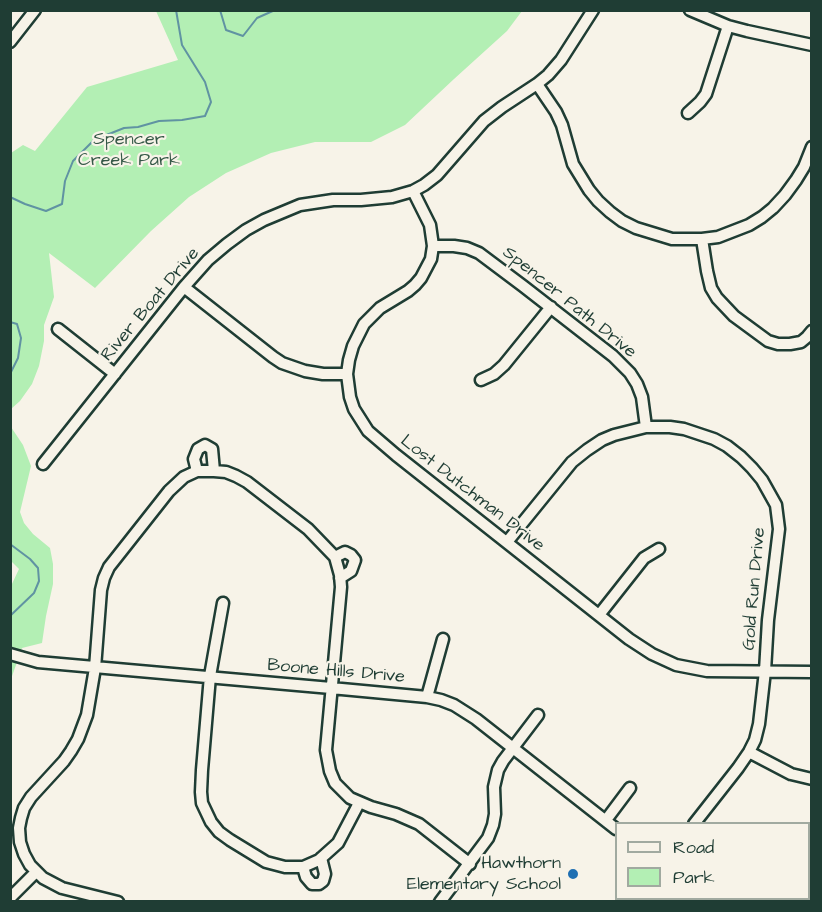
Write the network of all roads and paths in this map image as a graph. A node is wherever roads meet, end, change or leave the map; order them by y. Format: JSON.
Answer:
{"nodes":[{"id":1,"x":35,"y":10,"type":"edge"},
{"id":2,"x":593,"y":10,"type":"edge"},
{"id":3,"x":690,"y":10,"type":"edge"},
{"id":4,"x":728,"y":26,"type":"junction"},
{"id":5,"x":10,"y":42,"type":"edge"},
{"id":6,"x":812,"y":45,"type":"edge"},
{"id":7,"x":537,"y":84,"type":"junction"},
{"id":8,"x":688,"y":113,"type":"dead end"},
{"id":9,"x":812,"y":147,"type":"edge"},
{"id":10,"x":413,"y":191,"type":"junction"},
{"id":11,"x":702,"y":239,"type":"junction"},
{"id":12,"x":433,"y":246,"type":"junction"},
{"id":13,"x":184,"y":287,"type":"junction"},
{"id":14,"x":550,"y":307,"type":"junction"},
{"id":15,"x":58,"y":329,"type":"dead end"},
{"id":16,"x":812,"y":331,"type":"edge"},
{"id":17,"x":115,"y":374,"type":"junction"},
{"id":18,"x":347,"y":374,"type":"junction"},
{"id":19,"x":481,"y":380,"type":"dead end"},
{"id":20,"x":646,"y":427,"type":"junction"},
{"id":21,"x":43,"y":464,"type":"dead end"},
{"id":22,"x":197,"y":471,"type":"junction"},
{"id":23,"x":214,"y":471,"type":"junction"},
{"id":24,"x":507,"y":542,"type":"junction"},
{"id":25,"x":659,"y":549,"type":"dead end"},
{"id":26,"x":335,"y":558,"type":"junction"},
{"id":27,"x":340,"y":578,"type":"junction"},
{"id":28,"x":223,"y":603,"type":"dead end"},
{"id":29,"x":599,"y":615,"type":"junction"},
{"id":30,"x":443,"y":639,"type":"dead end"},
{"id":31,"x":10,"y":654,"type":"edge"},
{"id":32,"x":95,"y":668,"type":"junction"},
{"id":33,"x":765,"y":671,"type":"junction"},
{"id":34,"x":812,"y":672,"type":"edge"},
{"id":35,"x":210,"y":676,"type":"junction"},
{"id":36,"x":331,"y":688,"type":"junction"},
{"id":37,"x":427,"y":697,"type":"junction"},
{"id":38,"x":538,"y":715,"type":"dead end"},
{"id":39,"x":513,"y":748,"type":"junction"},
{"id":40,"x":749,"y":752,"type":"junction"},
{"id":41,"x":812,"y":779,"type":"edge"},
{"id":42,"x":630,"y":788,"type":"dead end"},
{"id":43,"x":359,"y":803,"type":"junction"},
{"id":44,"x":606,"y":820,"type":"junction"},
{"id":45,"x":696,"y":822,"type":"edge"},
{"id":46,"x":615,"y":828,"type":"edge"},
{"id":47,"x":321,"y":858,"type":"junction"},
{"id":48,"x":470,"y":864,"type":"junction"},
{"id":49,"x":303,"y":867,"type":"junction"},
{"id":50,"x":36,"y":873,"type":"junction"},
{"id":51,"x":10,"y":898,"type":"edge"},
{"id":52,"x":115,"y":901,"type":"edge"},
{"id":53,"x":440,"y":902,"type":"edge"}],
"edges":[{"from":1,"to":5,"type":"street"},
{"from":2,"to":7,"type":"street","name":"River Boat Drive"},
{"from":3,"to":4,"type":"street"},
{"from":4,"to":6,"type":"street"},
{"from":4,"to":8,"type":"street"},
{"from":7,"to":10,"type":"street","name":"River Boat Drive"},
{"from":7,"to":11,"type":"street"},
{"from":9,"to":11,"type":"street"},
{"from":10,"to":12,"type":"street"},
{"from":10,"to":13,"type":"street","name":"River Boat Drive"},
{"from":11,"to":16,"type":"street"},
{"from":12,"to":14,"type":"street","name":"Spencer Path Drive"},
{"from":12,"to":18,"type":"street","name":"Lost Dutchman Drive"},
{"from":13,"to":17,"type":"street","name":"River Boat Drive"},
{"from":13,"to":18,"type":"street"},
{"from":14,"to":19,"type":"street"},
{"from":14,"to":20,"type":"street","name":"Spencer Path Drive"},
{"from":15,"to":17,"type":"street"},
{"from":17,"to":21,"type":"street","name":"River Boat Drive"},
{"from":18,"to":24,"type":"street","name":"Lost Dutchman Drive"},
{"from":20,"to":24,"type":"street","name":"Gold Run Drive"},
{"from":20,"to":33,"type":"street","name":"Gold Run Drive"},
{"from":22,"to":23,"type":"street"},
{"from":22,"to":23,"type":"street"},
{"from":22,"to":32,"type":"street"},
{"from":23,"to":26,"type":"street"},
{"from":24,"to":29,"type":"street","name":"Lost Dutchman Drive"},
{"from":25,"to":29,"type":"street"},
{"from":26,"to":27,"type":"street"},
{"from":26,"to":27,"type":"street"},
{"from":27,"to":36,"type":"street"},
{"from":28,"to":35,"type":"street"},
{"from":29,"to":33,"type":"street","name":"Lost Dutchman Drive"},
{"from":30,"to":37,"type":"street"},
{"from":31,"to":32,"type":"street","name":"Boone Hills Drive"},
{"from":32,"to":35,"type":"street","name":"Boone Hills Drive"},
{"from":32,"to":50,"type":"street"},
{"from":33,"to":34,"type":"street","name":"Lost Dutchman Drive"},
{"from":33,"to":40,"type":"street","name":"Gold Run Drive"},
{"from":35,"to":36,"type":"street","name":"Boone Hills Drive"},
{"from":35,"to":49,"type":"street"},
{"from":36,"to":37,"type":"street","name":"Boone Hills Drive"},
{"from":36,"to":43,"type":"street"},
{"from":37,"to":39,"type":"street","name":"Boone Hills Drive"},
{"from":38,"to":39,"type":"street"},
{"from":39,"to":44,"type":"street","name":"Boone Hills Drive"},
{"from":39,"to":48,"type":"street"},
{"from":40,"to":41,"type":"street"},
{"from":40,"to":45,"type":"street","name":"Gold Run Drive"},
{"from":42,"to":44,"type":"street"},
{"from":43,"to":47,"type":"street"},
{"from":43,"to":48,"type":"street"},
{"from":44,"to":46,"type":"street","name":"Boone Hills Drive"},
{"from":47,"to":49,"type":"street"},
{"from":47,"to":49,"type":"street"},
{"from":48,"to":53,"type":"street"},
{"from":50,"to":51,"type":"street"},
{"from":50,"to":52,"type":"street"}]}
